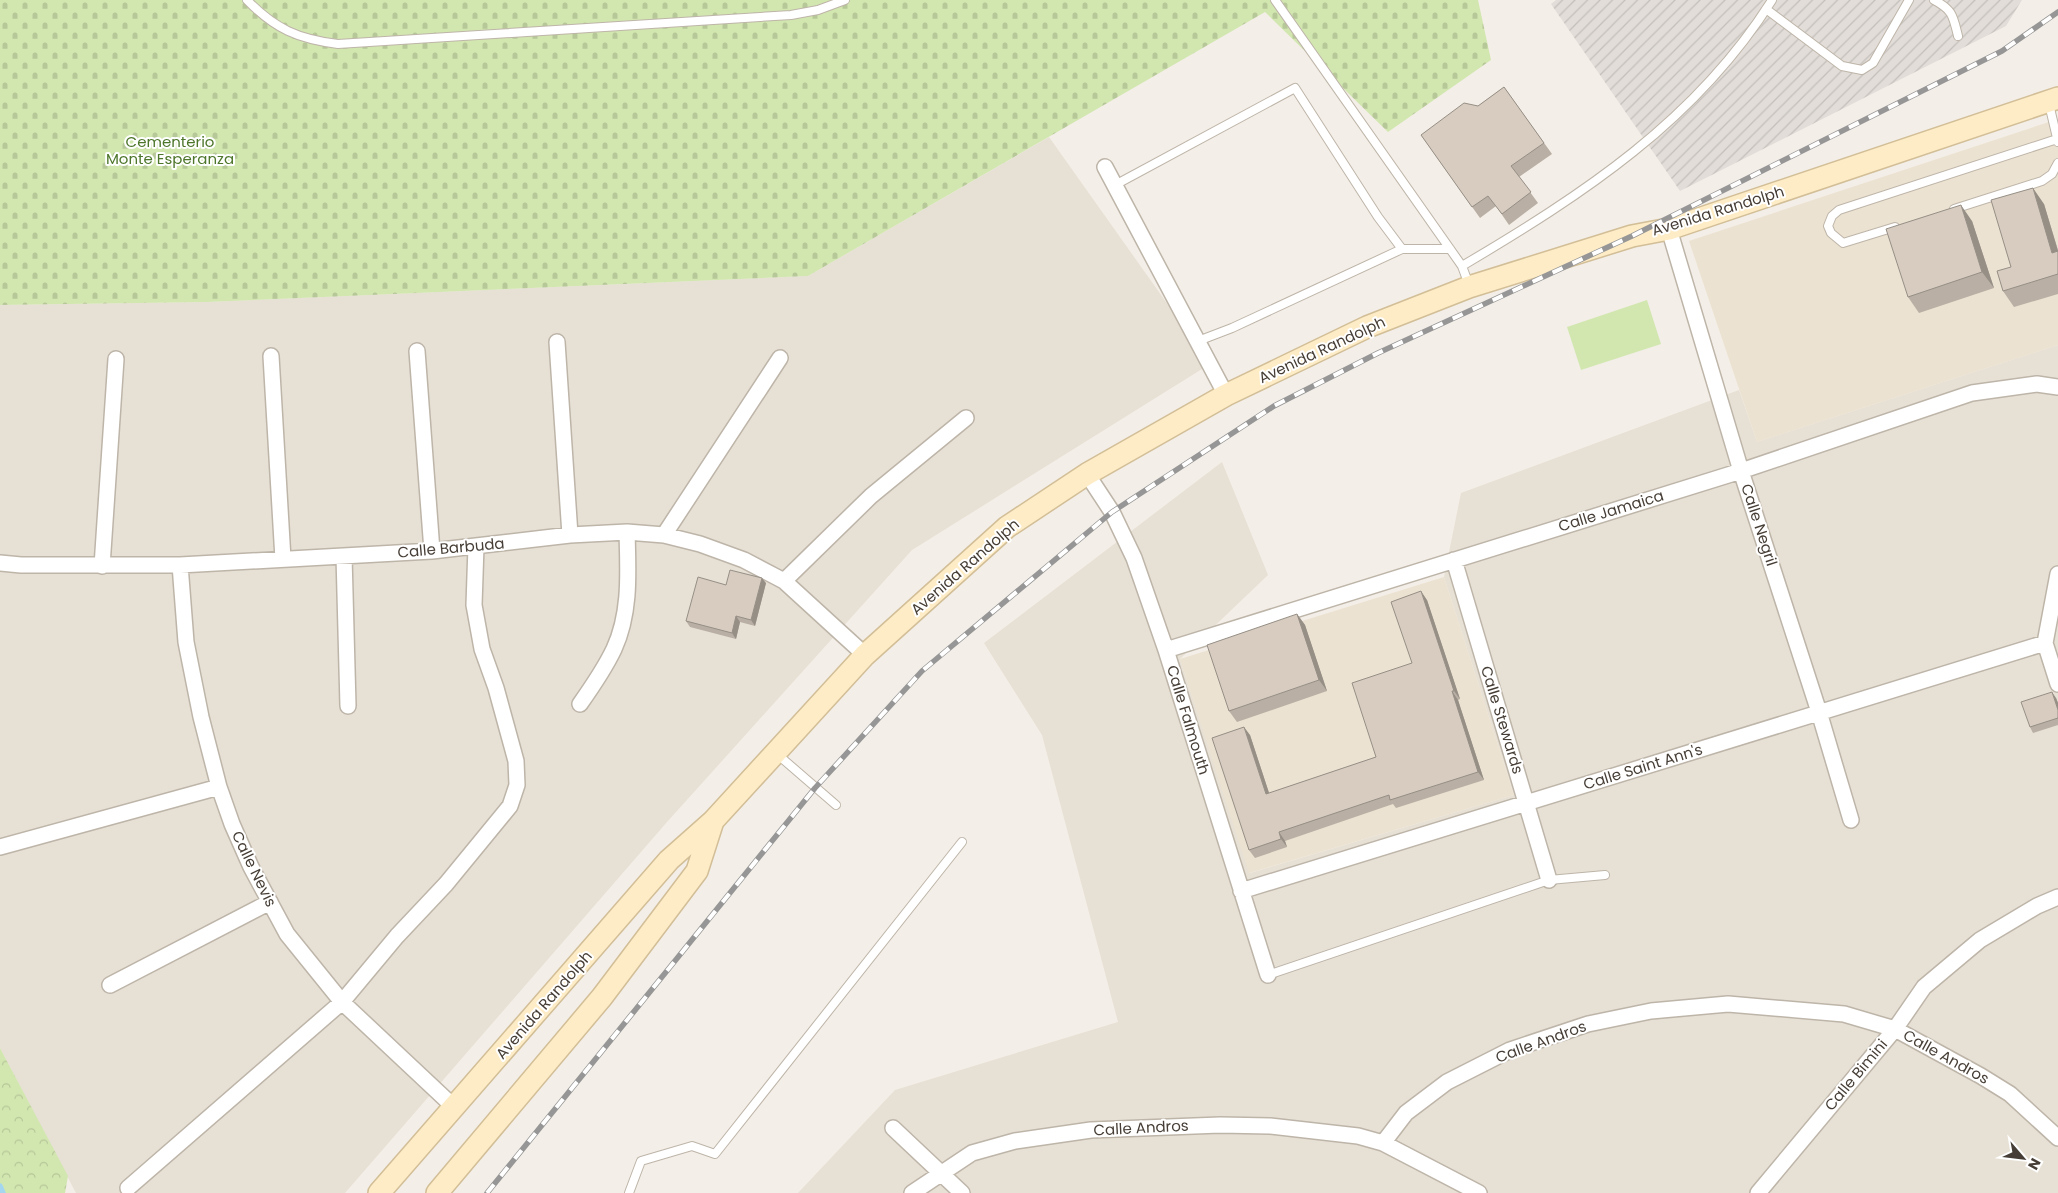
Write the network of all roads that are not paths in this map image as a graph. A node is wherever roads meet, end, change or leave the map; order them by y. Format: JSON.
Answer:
{"nodes":[{"id":1,"x":247,"y":0,"type":"edge"},
{"id":2,"x":844,"y":0,"type":"edge"},
{"id":3,"x":1772,"y":0,"type":"edge"},
{"id":4,"x":1909,"y":0,"type":"edge"},
{"id":5,"x":1934,"y":0,"type":"edge"},
{"id":6,"x":1277,"y":1,"type":"edge"},
{"id":7,"x":1766,"y":9,"type":"junction"},
{"id":8,"x":1958,"y":36,"type":"dead end"},
{"id":9,"x":2053,"y":100,"type":"edge"},
{"id":10,"x":2058,"y":140,"type":"edge"},
{"id":11,"x":2058,"y":163,"type":"edge"},
{"id":12,"x":1105,"y":167,"type":"dead end"},
{"id":13,"x":1115,"y":185,"type":"junction"},
{"id":14,"x":1946,"y":211,"type":"edge"},
{"id":15,"x":1899,"y":226,"type":"edge"},
{"id":16,"x":1669,"y":229,"type":"junction"},
{"id":17,"x":1402,"y":249,"type":"junction"},
{"id":18,"x":1450,"y":249,"type":"junction"},
{"id":19,"x":1462,"y":266,"type":"junction"},
{"id":20,"x":1470,"y":287,"type":"junction"},
{"id":21,"x":1198,"y":341,"type":"junction"},
{"id":22,"x":557,"y":342,"type":"dead end"},
{"id":23,"x":417,"y":351,"type":"dead end"},
{"id":24,"x":271,"y":356,"type":"dead end"},
{"id":25,"x":780,"y":358,"type":"dead end"},
{"id":26,"x":116,"y":359,"type":"dead end"},
{"id":27,"x":2058,"y":387,"type":"edge"},
{"id":28,"x":1226,"y":395,"type":"junction"},
{"id":29,"x":966,"y":418,"type":"dead end"},
{"id":30,"x":1741,"y":471,"type":"junction"},
{"id":31,"x":1087,"y":474,"type":"junction"},
{"id":32,"x":627,"y":532,"type":"junction"},
{"id":33,"x":570,"y":535,"type":"junction"},
{"id":34,"x":664,"y":535,"type":"junction"},
{"id":35,"x":476,"y":546,"type":"junction"},
{"id":36,"x":432,"y":551,"type":"junction"},
{"id":37,"x":344,"y":556,"type":"junction"},
{"id":38,"x":283,"y":559,"type":"junction"},
{"id":39,"x":1454,"y":560,"type":"junction"},
{"id":40,"x":0,"y":563,"type":"edge"},
{"id":41,"x":180,"y":565,"type":"junction"},
{"id":42,"x":102,"y":566,"type":"junction"},
{"id":43,"x":2058,"y":574,"type":"edge"},
{"id":44,"x":784,"y":581,"type":"junction"},
{"id":45,"x":2045,"y":644,"type":"junction"},
{"id":46,"x":1166,"y":650,"type":"junction"},
{"id":47,"x":865,"y":655,"type":"junction"},
{"id":48,"x":2058,"y":684,"type":"edge"},
{"id":49,"x":580,"y":704,"type":"dead end"},
{"id":50,"x":348,"y":706,"type":"dead end"},
{"id":51,"x":1819,"y":712,"type":"junction"},
{"id":52,"x":776,"y":752,"type":"junction"},
{"id":53,"x":219,"y":787,"type":"junction"},
{"id":54,"x":1526,"y":803,"type":"junction"},
{"id":55,"x":836,"y":805,"type":"dead end"},
{"id":56,"x":1851,"y":820,"type":"dead end"},
{"id":57,"x":713,"y":821,"type":"junction"},
{"id":58,"x":962,"y":842,"type":"dead end"},
{"id":59,"x":0,"y":847,"type":"edge"},
{"id":60,"x":1606,"y":875,"type":"dead end"},
{"id":61,"x":1550,"y":880,"type":"junction"},
{"id":62,"x":1241,"y":891,"type":"junction"},
{"id":63,"x":2058,"y":897,"type":"edge"},
{"id":64,"x":270,"y":902,"type":"junction"},
{"id":65,"x":1268,"y":975,"type":"joint"},
{"id":66,"x":110,"y":984,"type":"dead end"},
{"id":67,"x":342,"y":1002,"type":"junction"},
{"id":68,"x":1895,"y":1029,"type":"junction"},
{"id":69,"x":455,"y":1108,"type":"junction"},
{"id":70,"x":893,"y":1128,"type":"dead end"},
{"id":71,"x":2058,"y":1138,"type":"edge"},
{"id":72,"x":1382,"y":1144,"type":"junction"},
{"id":73,"x":940,"y":1173,"type":"junction"},
{"id":74,"x":128,"y":1188,"type":"dead end"},
{"id":75,"x":379,"y":1193,"type":"edge"},
{"id":76,"x":437,"y":1193,"type":"edge"},
{"id":77,"x":629,"y":1193,"type":"edge"},
{"id":78,"x":912,"y":1193,"type":"edge"},
{"id":79,"x":962,"y":1193,"type":"edge"},
{"id":80,"x":1479,"y":1193,"type":"edge"},
{"id":81,"x":1758,"y":1193,"type":"edge"}],
"edges":[{"from":1,"to":2,"type":"lane"},
{"from":3,"to":7,"type":"lane"},
{"from":4,"to":7,"type":"lane"},
{"from":5,"to":8,"type":"lane"},
{"from":6,"to":18,"type":"lane"},
{"from":7,"to":19,"type":"lane"},
{"from":9,"to":10,"type":"lane"},
{"from":9,"to":16,"type":"main road","name":"Avenida Randolph"},
{"from":10,"to":15,"type":"lane"},
{"from":11,"to":14,"type":"lane"},
{"from":12,"to":13,"type":"street"},
{"from":13,"to":17,"type":"lane"},
{"from":13,"to":21,"type":"street"},
{"from":16,"to":20,"type":"main road","name":"Avenida Randolph"},
{"from":16,"to":30,"type":"street","name":"Calle Negril"},
{"from":17,"to":18,"type":"lane"},
{"from":17,"to":21,"type":"lane"},
{"from":18,"to":19,"type":"lane"},
{"from":19,"to":20,"type":"lane"},
{"from":20,"to":28,"type":"main road","name":"Avenida Randolph"},
{"from":21,"to":28,"type":"street"},
{"from":22,"to":33,"type":"street"},
{"from":23,"to":36,"type":"street"},
{"from":24,"to":38,"type":"street"},
{"from":25,"to":34,"type":"street"},
{"from":26,"to":42,"type":"street"},
{"from":27,"to":30,"type":"street","name":"Calle Jamaica"},
{"from":28,"to":31,"type":"main road","name":"Avenida Randolph"},
{"from":29,"to":44,"type":"street"},
{"from":30,"to":39,"type":"street","name":"Calle Jamaica"},
{"from":30,"to":51,"type":"street","name":"Calle Negril"},
{"from":31,"to":46,"type":"street","name":"Calle Falmouth"},
{"from":31,"to":47,"type":"main road","name":"Avenida Randolph"},
{"from":32,"to":33,"type":"street","name":"Calle Barbuda"},
{"from":32,"to":34,"type":"street","name":"Calle Barbuda"},
{"from":32,"to":49,"type":"street"},
{"from":33,"to":35,"type":"street","name":"Calle Barbuda"},
{"from":34,"to":44,"type":"street","name":"Calle Barbuda"},
{"from":35,"to":36,"type":"street","name":"Calle Barbuda"},
{"from":35,"to":67,"type":"street"},
{"from":36,"to":37,"type":"street","name":"Calle Barbuda"},
{"from":37,"to":38,"type":"street","name":"Calle Barbuda"},
{"from":37,"to":50,"type":"street"},
{"from":38,"to":41,"type":"street","name":"Calle Barbuda"},
{"from":39,"to":46,"type":"street","name":"Calle Jamaica"},
{"from":39,"to":54,"type":"street","name":"Calle Stewards"},
{"from":40,"to":42,"type":"street","name":"Calle Barbuda"},
{"from":41,"to":42,"type":"street","name":"Calle Barbuda"},
{"from":41,"to":53,"type":"street","name":"Calle Nevis"},
{"from":43,"to":45,"type":"street"},
{"from":44,"to":47,"type":"street","name":"Calle Barbuda"},
{"from":45,"to":48,"type":"street"},
{"from":45,"to":51,"type":"street","name":"Calle Saint Ann's"},
{"from":46,"to":62,"type":"street","name":"Calle Falmouth"},
{"from":47,"to":52,"type":"main road","name":"Avenida Randolph"},
{"from":51,"to":54,"type":"street","name":"Calle Saint Ann's"},
{"from":51,"to":56,"type":"street","name":"Calle Negril"},
{"from":52,"to":55,"type":"lane"},
{"from":52,"to":57,"type":"main road","name":"Avenida Randolph"},
{"from":53,"to":59,"type":"street"},
{"from":53,"to":64,"type":"street","name":"Calle Nevis"},
{"from":54,"to":61,"type":"street","name":"Calle Stewards"},
{"from":54,"to":62,"type":"street","name":"Calle Saint Ann's"},
{"from":57,"to":69,"type":"main road","name":"Avenida Randolph"},
{"from":57,"to":76,"type":"main road","name":"Avenida Randolph"},
{"from":58,"to":77,"type":"lane"},
{"from":60,"to":61,"type":"lane"},
{"from":61,"to":65,"type":"lane"},
{"from":62,"to":65,"type":"street","name":"Calle Falmouth"},
{"from":63,"to":68,"type":"street","name":"Calle Bimini"},
{"from":64,"to":66,"type":"street"},
{"from":64,"to":67,"type":"street","name":"Calle Nevis"},
{"from":67,"to":69,"type":"street","name":"Calle Nevis"},
{"from":67,"to":74,"type":"street"},
{"from":68,"to":71,"type":"street","name":"Calle Andros"},
{"from":68,"to":72,"type":"street","name":"Calle Andros"},
{"from":68,"to":81,"type":"street","name":"Calle Bimini"},
{"from":69,"to":75,"type":"main road","name":"Avenida Randolph"},
{"from":70,"to":73,"type":"street"},
{"from":72,"to":73,"type":"street","name":"Calle Andros"},
{"from":72,"to":80,"type":"street"},
{"from":73,"to":78,"type":"street","name":"Calle Andros"},
{"from":73,"to":79,"type":"street"}]}
